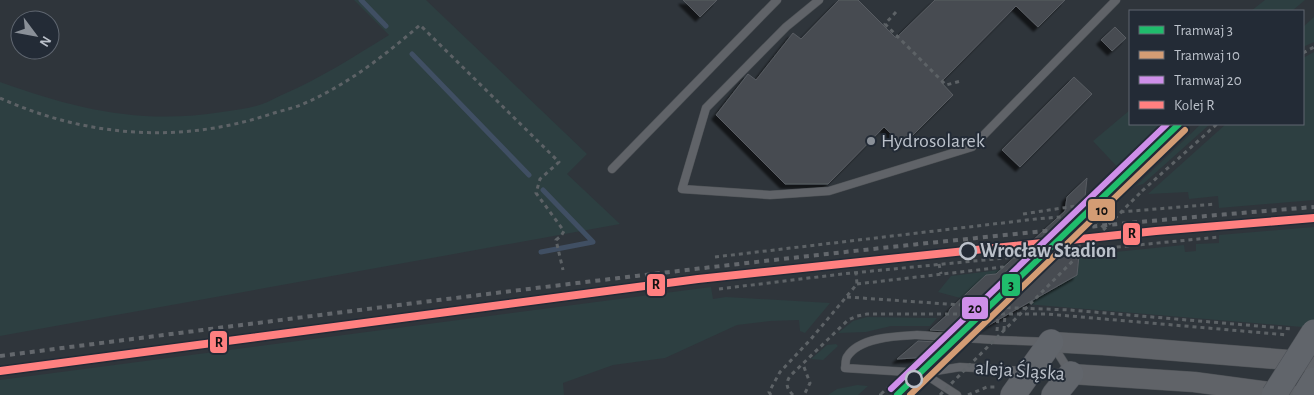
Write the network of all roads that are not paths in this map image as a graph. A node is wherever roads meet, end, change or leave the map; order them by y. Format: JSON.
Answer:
{"nodes":[{"id":1,"x":777,"y":0,"type":"edge"},
{"id":2,"x":819,"y":0,"type":"edge"},
{"id":3,"x":1116,"y":0,"type":"edge"},
{"id":4,"x":612,"y":169,"type":"dead end"},
{"id":5,"x":1300,"y":332,"type":"edge"},
{"id":6,"x":1051,"y":342,"type":"junction"},
{"id":7,"x":1314,"y":362,"type":"edge"},
{"id":8,"x":1030,"y":371,"type":"junction"},
{"id":9,"x":923,"y":373,"type":"junction"},
{"id":10,"x":1071,"y":374,"type":"junction"},
{"id":11,"x":1314,"y":380,"type":"edge"},
{"id":12,"x":1006,"y":391,"type":"edge"},
{"id":13,"x":957,"y":395,"type":"edge"},
{"id":14,"x":1054,"y":395,"type":"edge"},
{"id":15,"x":1274,"y":395,"type":"edge"},
{"id":16,"x":1291,"y":395,"type":"edge"},
{"id":17,"x":1305,"y":395,"type":"edge"}],
"edges":[{"from":1,"to":4,"type":"lane"},
{"from":2,"to":3,"type":"lane"},
{"from":5,"to":15,"type":"main road","bridge":true},
{"from":6,"to":7,"type":"street","name":"aleja Śląska"},
{"from":6,"to":8,"type":"main road"},
{"from":6,"to":9,"type":"lane","name":"aleja Śląska"},
{"from":6,"to":10,"type":"lane"},
{"from":8,"to":9,"type":"lane","name":"aleja Śląska"},
{"from":8,"to":10,"type":"lane","name":"aleja Śląska"},
{"from":8,"to":12,"type":"main road"},
{"from":9,"to":13,"type":"lane"},
{"from":10,"to":14,"type":"main road"},
{"from":10,"to":16,"type":"street","name":"aleja Śląska"},
{"from":11,"to":17,"type":"main road"}]}
